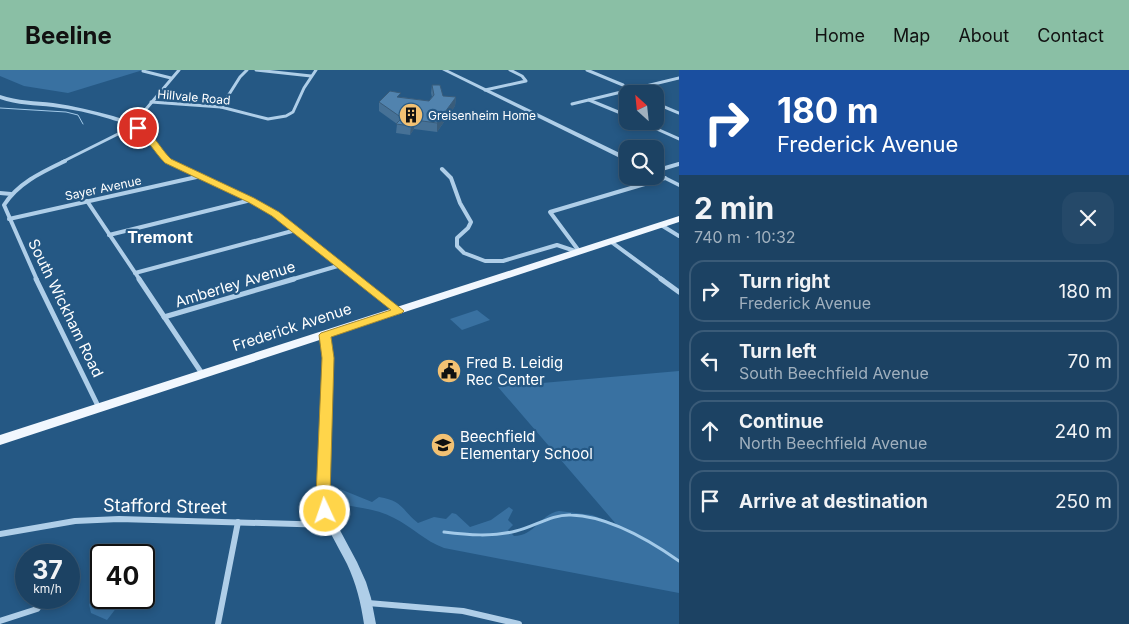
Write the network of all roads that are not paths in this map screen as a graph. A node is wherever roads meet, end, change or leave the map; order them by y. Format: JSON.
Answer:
{"nodes":[{"id":1,"x":179,"y":70,"type":"edge"},
{"id":2,"x":247,"y":70,"type":"edge"},
{"id":3,"x":256,"y":70,"type":"edge"},
{"id":4,"x":316,"y":70,"type":"edge"},
{"id":5,"x":444,"y":70,"type":"edge"},
{"id":6,"x":510,"y":70,"type":"edge"},
{"id":7,"x":587,"y":70,"type":"edge"},
{"id":8,"x":143,"y":71,"type":"dead end"},
{"id":9,"x":311,"y":76,"type":"junction"},
{"id":10,"x":172,"y":78,"type":"junction"},
{"id":11,"x":679,"y":78,"type":"edge"},
{"id":12,"x":623,"y":85,"type":"edge"},
{"id":13,"x":650,"y":85,"type":"edge"},
{"id":14,"x":485,"y":90,"type":"junction"},
{"id":15,"x":619,"y":93,"type":"edge"},
{"id":16,"x":0,"y":97,"type":"edge"},
{"id":17,"x":589,"y":100,"type":"junction"},
{"id":18,"x":151,"y":102,"type":"junction"},
{"id":19,"x":572,"y":104,"type":"dead end"},
{"id":20,"x":221,"y":107,"type":"junction"},
{"id":21,"x":664,"y":107,"type":"edge"},
{"id":22,"x":619,"y":112,"type":"edge"},
{"id":23,"x":679,"y":113,"type":"edge"},
{"id":24,"x":132,"y":125,"type":"junction"},
{"id":25,"x":659,"y":130,"type":"edge"},
{"id":26,"x":679,"y":139,"type":"edge"},
{"id":27,"x":619,"y":156,"type":"edge"},
{"id":28,"x":679,"y":164,"type":"edge"},
{"id":29,"x":442,"y":169,"type":"dead end"},
{"id":30,"x":664,"y":169,"type":"edge"},
{"id":31,"x":201,"y":176,"type":"junction"},
{"id":32,"x":665,"y":178,"type":"joint"},
{"id":33,"x":679,"y":185,"type":"edge"},
{"id":34,"x":0,"y":193,"type":"edge"},
{"id":35,"x":11,"y":194,"type":"junction"},
{"id":36,"x":251,"y":200,"type":"junction"},
{"id":37,"x":87,"y":202,"type":"junction"},
{"id":38,"x":9,"y":219,"type":"junction"},
{"id":39,"x":679,"y":219,"type":"edge"},
{"id":40,"x":661,"y":225,"type":"junction"},
{"id":41,"x":296,"y":230,"type":"junction"},
{"id":42,"x":109,"y":235,"type":"junction"},
{"id":43,"x":679,"y":236,"type":"edge"},
{"id":44,"x":610,"y":242,"type":"junction"},
{"id":45,"x":579,"y":252,"type":"junction"},
{"id":46,"x":341,"y":265,"type":"junction"},
{"id":47,"x":135,"y":273,"type":"junction"},
{"id":48,"x":679,"y":292,"type":"edge"},
{"id":49,"x":399,"y":311,"type":"junction"},
{"id":50,"x":164,"y":317,"type":"junction"},
{"id":51,"x":325,"y":335,"type":"junction"},
{"id":52,"x":203,"y":375,"type":"junction"},
{"id":53,"x":98,"y":408,"type":"junction"},
{"id":54,"x":0,"y":440,"type":"edge"},
{"id":55,"x":238,"y":522,"type":"junction"},
{"id":56,"x":330,"y":525,"type":"junction"},
{"id":57,"x":0,"y":534,"type":"edge"},
{"id":58,"x":368,"y":603,"type":"junction"},
{"id":59,"x":37,"y":609,"type":"edge"},
{"id":60,"x":0,"y":621,"type":"edge"},
{"id":61,"x":218,"y":624,"type":"edge"},
{"id":62,"x":370,"y":624,"type":"edge"},
{"id":63,"x":518,"y":624,"type":"edge"}],
"edges":[{"from":1,"to":10,"type":"street"},
{"from":2,"to":20,"type":"street"},
{"from":3,"to":9,"type":"street"},
{"from":4,"to":9,"type":"street"},
{"from":5,"to":14,"type":"street"},
{"from":6,"to":14,"type":"street"},
{"from":7,"to":12,"type":"street"},
{"from":8,"to":10,"type":"street"},
{"from":9,"to":20,"type":"street","name":"Hillvale Road"},
{"from":10,"to":18,"type":"street"},
{"from":11,"to":13,"type":"street"},
{"from":14,"to":27,"type":"street"},
{"from":15,"to":17,"type":"street"},
{"from":16,"to":24,"type":"street"},
{"from":17,"to":19,"type":"street"},
{"from":17,"to":22,"type":"street"},
{"from":18,"to":20,"type":"street","name":"Hillvale Road"},
{"from":18,"to":24,"type":"street"},
{"from":21,"to":23,"type":"street"},
{"from":24,"to":31,"type":"street"},
{"from":24,"to":35,"type":"street"},
{"from":25,"to":26,"type":"street"},
{"from":28,"to":30,"type":"street"},
{"from":29,"to":45,"type":"street"},
{"from":31,"to":36,"type":"street"},
{"from":31,"to":37,"type":"street","name":"Sayer Avenue"},
{"from":32,"to":33,"type":"street"},
{"from":32,"to":45,"type":"street"},
{"from":34,"to":35,"type":"street"},
{"from":35,"to":38,"type":"street"},
{"from":36,"to":41,"type":"street"},
{"from":36,"to":42,"type":"street"},
{"from":37,"to":38,"type":"street","name":"Sayer Avenue"},
{"from":37,"to":42,"type":"street"},
{"from":38,"to":53,"type":"street","name":"South Wickham Road"},
{"from":39,"to":40,"type":"main road","name":"Frederick Avenue"},
{"from":40,"to":43,"type":"street"},
{"from":40,"to":44,"type":"main road","name":"Frederick Avenue"},
{"from":41,"to":46,"type":"street"},
{"from":41,"to":47,"type":"street"},
{"from":42,"to":47,"type":"street"},
{"from":44,"to":45,"type":"main road","name":"Frederick Avenue"},
{"from":44,"to":48,"type":"street"},
{"from":45,"to":49,"type":"main road","name":"Frederick Avenue"},
{"from":46,"to":49,"type":"street"},
{"from":46,"to":50,"type":"street","name":"Amberley Avenue"},
{"from":47,"to":50,"type":"street"},
{"from":49,"to":51,"type":"main road","name":"Frederick Avenue"},
{"from":50,"to":52,"type":"street"},
{"from":51,"to":52,"type":"main road","name":"Frederick Avenue"},
{"from":51,"to":56,"type":"street"},
{"from":52,"to":53,"type":"main road","name":"Frederick Avenue"},
{"from":53,"to":54,"type":"main road","name":"Frederick Avenue"},
{"from":55,"to":56,"type":"street","name":"Stafford Street"},
{"from":55,"to":57,"type":"street","name":"Stafford Street"},
{"from":55,"to":61,"type":"street"},
{"from":56,"to":58,"type":"street"},
{"from":58,"to":62,"type":"street"},
{"from":58,"to":63,"type":"street"},
{"from":59,"to":60,"type":"street"}]}
